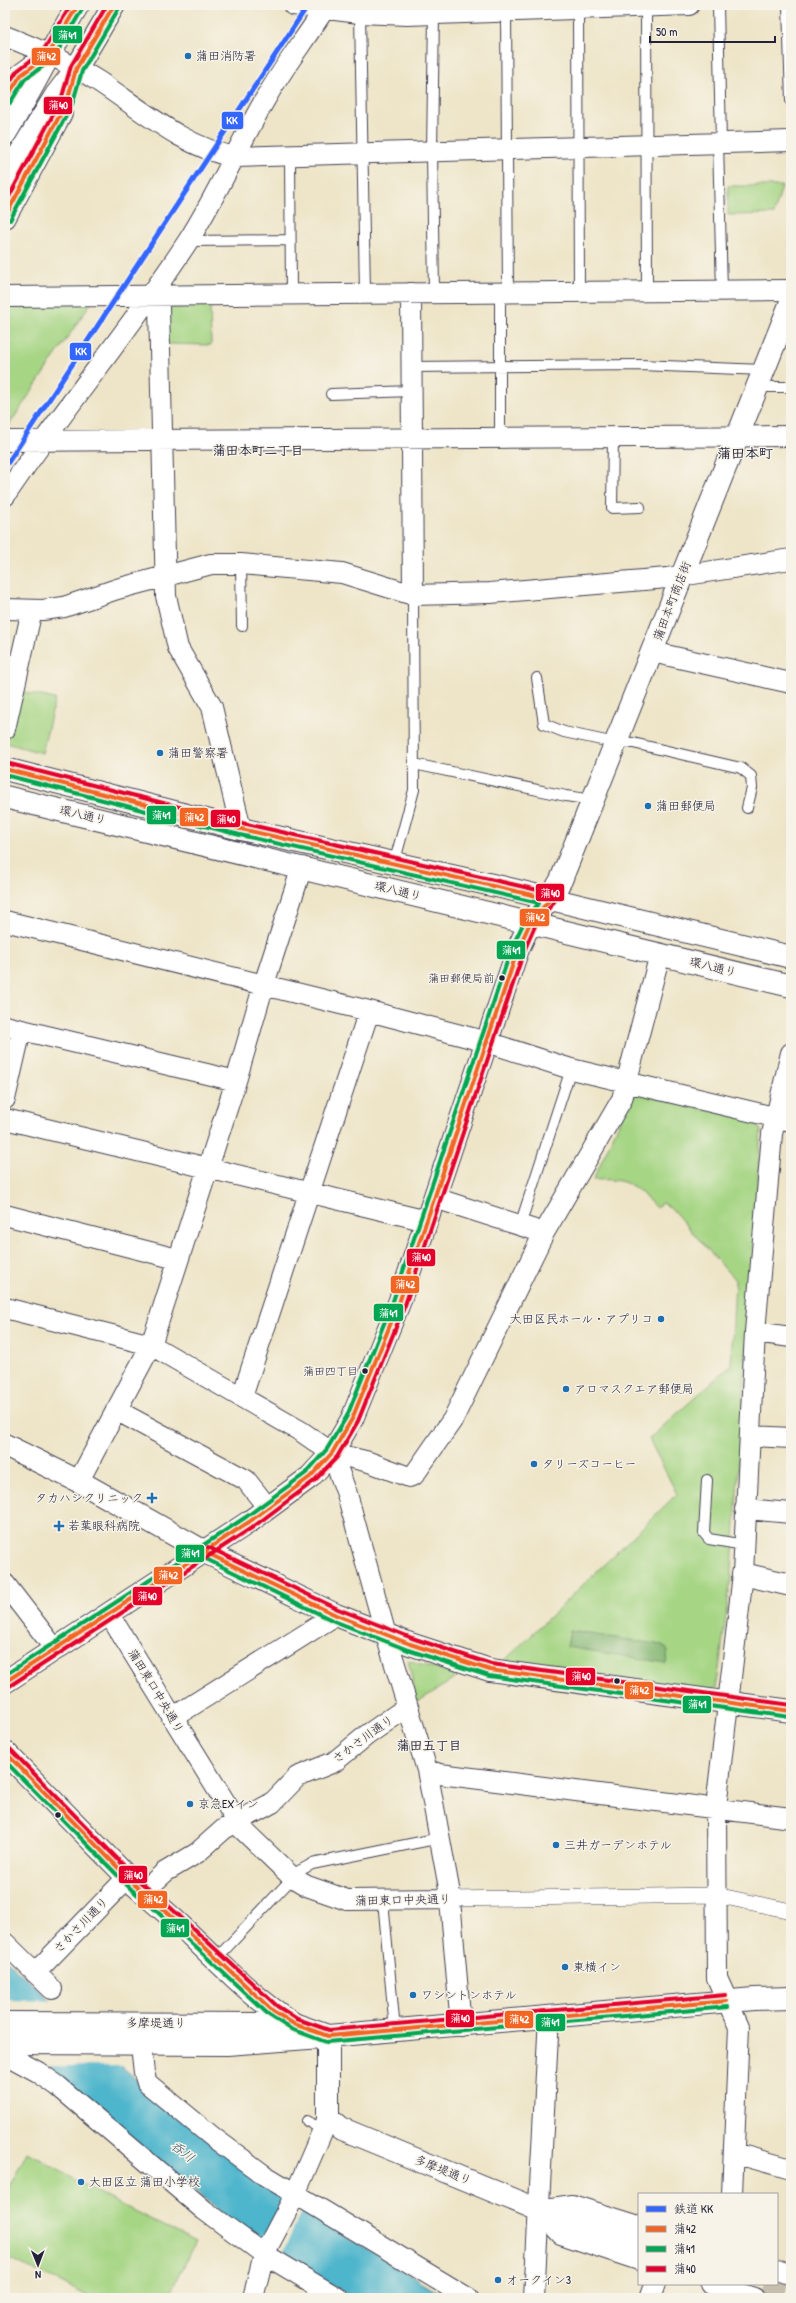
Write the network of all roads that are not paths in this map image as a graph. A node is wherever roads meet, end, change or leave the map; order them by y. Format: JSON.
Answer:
{"nodes":[{"id":1,"x":78,"y":5,"type":"edge"},
{"id":2,"x":114,"y":5,"type":"edge"},
{"id":3,"x":293,"y":5,"type":"edge"},
{"id":4,"x":689,"y":5,"type":"edge"},
{"id":5,"x":718,"y":5,"type":"edge"},
{"id":6,"x":788,"y":5,"type":"edge"},
{"id":7,"x":326,"y":6,"type":"edge"},
{"id":8,"x":646,"y":6,"type":"junction"},
{"id":9,"x":577,"y":7,"type":"edge"},
{"id":10,"x":466,"y":9,"type":"edge"},
{"id":11,"x":407,"y":10,"type":"edge"},
{"id":12,"x":506,"y":11,"type":"junction"},
{"id":13,"x":360,"y":13,"type":"junction"},
{"id":14,"x":434,"y":14,"type":"junction"},
{"id":15,"x":5,"y":36,"type":"edge"},
{"id":16,"x":48,"y":55,"type":"junction"},
{"id":17,"x":76,"y":69,"type":"junction"},
{"id":18,"x":5,"y":100,"type":"edge"},
{"id":19,"x":791,"y":100,"type":"edge"},
{"id":20,"x":5,"y":134,"type":"edge"},
{"id":21,"x":791,"y":141,"type":"edge"},
{"id":22,"x":720,"y":143,"type":"junction"},
{"id":23,"x":648,"y":145,"type":"junction"},
{"id":24,"x":578,"y":147,"type":"junction"},
{"id":25,"x":506,"y":150,"type":"junction"},
{"id":26,"x":432,"y":152,"type":"junction"},
{"id":27,"x":362,"y":154,"type":"junction"},
{"id":28,"x":290,"y":156,"type":"junction"},
{"id":29,"x":235,"y":157,"type":"junction"},
{"id":30,"x":5,"y":178,"type":"edge"},
{"id":31,"x":5,"y":217,"type":"edge"},
{"id":32,"x":290,"y":240,"type":"junction"},
{"id":33,"x":188,"y":241,"type":"junction"},
{"id":34,"x":722,"y":290,"type":"junction"},
{"id":35,"x":791,"y":290,"type":"edge"},
{"id":36,"x":647,"y":291,"type":"junction"},
{"id":37,"x":504,"y":292,"type":"junction"},
{"id":38,"x":579,"y":292,"type":"junction"},
{"id":39,"x":365,"y":293,"type":"junction"},
{"id":40,"x":411,"y":293,"type":"junction"},
{"id":41,"x":434,"y":293,"type":"junction"},
{"id":42,"x":291,"y":294,"type":"junction"},
{"id":43,"x":150,"y":295,"type":"junction"},
{"id":44,"x":5,"y":297,"type":"edge"},
{"id":45,"x":791,"y":302,"type":"edge"},
{"id":46,"x":411,"y":367,"type":"junction"},
{"id":47,"x":500,"y":368,"type":"junction"},
{"id":48,"x":760,"y":379,"type":"junction"},
{"id":49,"x":791,"y":387,"type":"edge"},
{"id":50,"x":411,"y":391,"type":"junction"},
{"id":51,"x":331,"y":394,"type":"dead end"},
{"id":52,"x":791,"y":436,"type":"edge"},
{"id":53,"x":411,"y":437,"type":"junction"},
{"id":54,"x":500,"y":437,"type":"junction"},
{"id":55,"x":613,"y":437,"type":"junction"},
{"id":56,"x":738,"y":437,"type":"junction"},
{"id":57,"x":5,"y":441,"type":"edge"},
{"id":58,"x":42,"y":441,"type":"junction"},
{"id":59,"x":163,"y":441,"type":"junction"},
{"id":60,"x":5,"y":496,"type":"edge"},
{"id":61,"x":640,"y":507,"type":"dead end"},
{"id":62,"x":791,"y":559,"type":"edge"},
{"id":63,"x":241,"y":564,"type":"junction"},
{"id":64,"x":682,"y":575,"type":"junction"},
{"id":65,"x":165,"y":577,"type":"junction"},
{"id":66,"x":413,"y":595,"type":"junction"},
{"id":67,"x":5,"y":609,"type":"edge"},
{"id":68,"x":32,"y":610,"type":"junction"},
{"id":69,"x":242,"y":626,"type":"dead end"},
{"id":70,"x":652,"y":652,"type":"junction"},
{"id":71,"x":537,"y":678,"type":"dead end"},
{"id":72,"x":791,"y":683,"type":"edge"},
{"id":73,"x":5,"y":729,"type":"edge"},
{"id":74,"x":617,"y":741,"type":"junction"},
{"id":75,"x":414,"y":764,"type":"junction"},
{"id":76,"x":5,"y":769,"type":"edge"},
{"id":77,"x":6,"y":800,"type":"edge"},
{"id":78,"x":593,"y":800,"type":"junction"},
{"id":79,"x":747,"y":808,"type":"dead end"},
{"id":80,"x":241,"y":829,"type":"junction"},
{"id":81,"x":394,"y":864,"type":"junction"},
{"id":82,"x":302,"y":867,"type":"junction"},
{"id":83,"x":550,"y":899,"type":"junction"},
{"id":84,"x":5,"y":921,"type":"edge"},
{"id":85,"x":530,"y":923,"type":"junction"},
{"id":86,"x":660,"y":954,"type":"junction"},
{"id":87,"x":791,"y":957,"type":"edge"},
{"id":88,"x":264,"y":984,"type":"junction"},
{"id":89,"x":791,"y":986,"type":"edge"},
{"id":90,"x":369,"y":1011,"type":"junction"},
{"id":91,"x":13,"y":1028,"type":"edge"},
{"id":92,"x":487,"y":1042,"type":"junction"},
{"id":93,"x":791,"y":1053,"type":"edge"},
{"id":94,"x":571,"y":1069,"type":"junction"},
{"id":95,"x":236,"y":1081,"type":"junction"},
{"id":96,"x":627,"y":1082,"type":"junction"},
{"id":97,"x":5,"y":1099,"type":"edge"},
{"id":98,"x":5,"y":1119,"type":"edge"},
{"id":99,"x":783,"y":1119,"type":"edge"},
{"id":100,"x":207,"y":1168,"type":"junction"},
{"id":101,"x":309,"y":1193,"type":"junction"},
{"id":102,"x":435,"y":1198,"type":"junction"},
{"id":103,"x":5,"y":1215,"type":"edge"},
{"id":104,"x":427,"y":1221,"type":"junction"},
{"id":105,"x":520,"y":1225,"type":"junction"},
{"id":106,"x":544,"y":1233,"type":"junction"},
{"id":107,"x":178,"y":1258,"type":"junction"},
{"id":108,"x":5,"y":1308,"type":"edge"},
{"id":109,"x":755,"y":1332,"type":"junction"},
{"id":110,"x":791,"y":1337,"type":"edge"},
{"id":111,"x":151,"y":1345,"type":"junction"},
{"id":112,"x":242,"y":1397,"type":"junction"},
{"id":113,"x":116,"y":1410,"type":"junction"},
{"id":114,"x":750,"y":1436,"type":"junction"},
{"id":115,"x":791,"y":1438,"type":"edge"},
{"id":116,"x":5,"y":1445,"type":"edge"},
{"id":117,"x":332,"y":1453,"type":"junction"},
{"id":118,"x":707,"y":1480,"type":"dead end"},
{"id":119,"x":82,"y":1483,"type":"junction"},
{"id":120,"x":268,"y":1508,"type":"junction"},
{"id":121,"x":745,"y":1509,"type":"junction"},
{"id":122,"x":791,"y":1513,"type":"edge"},
{"id":123,"x":744,"y":1545,"type":"junction"},
{"id":124,"x":205,"y":1552,"type":"junction"},
{"id":125,"x":743,"y":1574,"type":"junction"},
{"id":126,"x":5,"y":1584,"type":"edge"},
{"id":127,"x":791,"y":1585,"type":"edge"},
{"id":128,"x":109,"y":1614,"type":"junction"},
{"id":129,"x":336,"y":1616,"type":"junction"},
{"id":130,"x":386,"y":1635,"type":"junction"},
{"id":131,"x":55,"y":1649,"type":"junction"},
{"id":132,"x":5,"y":1682,"type":"edge"},
{"id":133,"x":728,"y":1702,"type":"junction"},
{"id":134,"x":409,"y":1709,"type":"junction"},
{"id":135,"x":791,"y":1711,"type":"edge"},
{"id":136,"x":172,"y":1718,"type":"junction"},
{"id":137,"x":5,"y":1752,"type":"edge"},
{"id":138,"x":427,"y":1770,"type":"junction"},
{"id":139,"x":716,"y":1807,"type":"junction"},
{"id":140,"x":791,"y":1818,"type":"edge"},
{"id":141,"x":237,"y":1821,"type":"junction"},
{"id":142,"x":440,"y":1838,"type":"junction"},
{"id":143,"x":292,"y":1878,"type":"junction"},
{"id":144,"x":135,"y":1885,"type":"junction"},
{"id":145,"x":716,"y":1895,"type":"junction"},
{"id":146,"x":450,"y":1899,"type":"junction"},
{"id":147,"x":383,"y":1900,"type":"junction"},
{"id":148,"x":791,"y":1911,"type":"edge"},
{"id":149,"x":5,"y":1943,"type":"edge"},
{"id":150,"x":216,"y":1960,"type":"junction"},
{"id":151,"x":35,"y":1973,"type":"junction"},
{"id":152,"x":52,"y":1989,"type":"dead end"},
{"id":153,"x":791,"y":1998,"type":"edge"},
{"id":154,"x":727,"y":2001,"type":"junction"},
{"id":155,"x":549,"y":2017,"type":"junction"},
{"id":156,"x":5,"y":2023,"type":"edge"},
{"id":157,"x":294,"y":2024,"type":"junction"},
{"id":158,"x":460,"y":2026,"type":"junction"},
{"id":159,"x":395,"y":2031,"type":"junction"},
{"id":160,"x":328,"y":2036,"type":"junction"},
{"id":161,"x":141,"y":2044,"type":"junction"},
{"id":162,"x":10,"y":2047,"type":"edge"},
{"id":163,"x":320,"y":2123,"type":"junction"},
{"id":164,"x":734,"y":2153,"type":"junction"},
{"id":165,"x":791,"y":2169,"type":"edge"},
{"id":166,"x":732,"y":2193,"type":"edge"},
{"id":167,"x":294,"y":2197,"type":"junction"},
{"id":168,"x":539,"y":2210,"type":"junction"},
{"id":169,"x":638,"y":2226,"type":"edge"},
{"id":170,"x":638,"y":2243,"type":"edge"},
{"id":171,"x":265,"y":2252,"type":"junction"},
{"id":172,"x":638,"y":2260,"type":"edge"},
{"id":173,"x":778,"y":2270,"type":"edge"},
{"id":174,"x":791,"y":2275,"type":"edge"},
{"id":175,"x":655,"y":2285,"type":"edge"},
{"id":176,"x":721,"y":2289,"type":"edge"},
{"id":177,"x":253,"y":2298,"type":"edge"},
{"id":178,"x":338,"y":2298,"type":"edge"},
{"id":179,"x":468,"y":2298,"type":"edge"},
{"id":180,"x":534,"y":2298,"type":"edge"},
{"id":181,"x":650,"y":2298,"type":"edge"},
{"id":182,"x":754,"y":2298,"type":"edge"}],
"edges":[{"from":1,"to":16,"type":"main road"},
{"from":2,"to":17,"type":"main road"},
{"from":3,"to":7,"type":"street"},
{"from":4,"to":8,"type":"street"},
{"from":5,"to":22,"type":"lane"},
{"from":6,"to":19,"type":"lane"},
{"from":7,"to":13,"type":"street"},
{"from":7,"to":29,"type":"street"},
{"from":8,"to":9,"type":"street"},
{"from":8,"to":23,"type":"lane"},
{"from":9,"to":12,"type":"street"},
{"from":9,"to":24,"type":"lane"},
{"from":10,"to":12,"type":"street"},
{"from":10,"to":14,"type":"street"},
{"from":11,"to":13,"type":"street"},
{"from":11,"to":14,"type":"street"},
{"from":12,"to":25,"type":"lane"},
{"from":13,"to":27,"type":"lane"},
{"from":14,"to":26,"type":"lane"},
{"from":15,"to":16,"type":"street"},
{"from":16,"to":17,"type":"street"},
{"from":16,"to":18,"type":"main road"},
{"from":16,"to":20,"type":"main road"},
{"from":17,"to":29,"type":"street"},
{"from":17,"to":30,"type":"main road"},
{"from":17,"to":31,"type":"main road"},
{"from":21,"to":22,"type":"street"},
{"from":22,"to":23,"type":"street"},
{"from":22,"to":34,"type":"lane"},
{"from":23,"to":24,"type":"street"},
{"from":23,"to":36,"type":"lane"},
{"from":24,"to":25,"type":"street"},
{"from":24,"to":38,"type":"lane"},
{"from":25,"to":26,"type":"street"},
{"from":25,"to":37,"type":"lane"},
{"from":26,"to":27,"type":"street"},
{"from":26,"to":41,"type":"lane"},
{"from":27,"to":28,"type":"street"},
{"from":27,"to":39,"type":"lane"},
{"from":28,"to":29,"type":"street"},
{"from":28,"to":32,"type":"lane"},
{"from":29,"to":33,"type":"street"},
{"from":32,"to":33,"type":"lane"},
{"from":32,"to":42,"type":"lane"},
{"from":33,"to":43,"type":"street"},
{"from":34,"to":35,"type":"street"},
{"from":34,"to":36,"type":"street"},
{"from":36,"to":38,"type":"street"},
{"from":37,"to":38,"type":"street"},
{"from":37,"to":41,"type":"street"},
{"from":37,"to":47,"type":"lane"},
{"from":39,"to":40,"type":"street"},
{"from":39,"to":42,"type":"street"},
{"from":40,"to":41,"type":"street"},
{"from":40,"to":46,"type":"street"},
{"from":42,"to":43,"type":"street"},
{"from":43,"to":44,"type":"street"},
{"from":43,"to":58,"type":"street"},
{"from":43,"to":59,"type":"street"},
{"from":45,"to":48,"type":"main road","name":"蒲田本町商店街"},
{"from":46,"to":47,"type":"lane"},
{"from":46,"to":50,"type":"street"},
{"from":47,"to":48,"type":"lane"},
{"from":47,"to":54,"type":"lane"},
{"from":48,"to":49,"type":"lane"},
{"from":48,"to":56,"type":"main road","name":"蒲田本町商店街"},
{"from":50,"to":51,"type":"lane"},
{"from":50,"to":53,"type":"street"},
{"from":52,"to":56,"type":"street"},
{"from":53,"to":54,"type":"street"},
{"from":53,"to":59,"type":"street"},
{"from":53,"to":66,"type":"street"},
{"from":54,"to":55,"type":"street"},
{"from":55,"to":56,"type":"street"},
{"from":55,"to":61,"type":"lane"},
{"from":56,"to":64,"type":"main road","name":"蒲田本町商店街"},
{"from":57,"to":58,"type":"street"},
{"from":58,"to":59,"type":"street"},
{"from":58,"to":60,"type":"street"},
{"from":59,"to":65,"type":"street"},
{"from":62,"to":64,"type":"street"},
{"from":63,"to":65,"type":"street"},
{"from":63,"to":66,"type":"street"},
{"from":63,"to":69,"type":"lane"},
{"from":64,"to":66,"type":"street"},
{"from":64,"to":70,"type":"main road","name":"蒲田本町商店街"},
{"from":65,"to":68,"type":"street"},
{"from":65,"to":80,"type":"street"},
{"from":66,"to":75,"type":"lane"},
{"from":67,"to":68,"type":"street"},
{"from":68,"to":73,"type":"street"},
{"from":70,"to":72,"type":"street"},
{"from":70,"to":74,"type":"main road","name":"蒲田本町商店街"},
{"from":71,"to":74,"type":"lane"},
{"from":74,"to":78,"type":"main road","name":"蒲田本町商店街"},
{"from":74,"to":79,"type":"lane"},
{"from":75,"to":78,"type":"lane"},
{"from":75,"to":81,"type":"lane"},
{"from":76,"to":80,"type":"main road","name":"環八通り"},
{"from":77,"to":82,"type":"main road","name":"環八通り"},
{"from":78,"to":83,"type":"main road","name":"蒲田本町商店街"},
{"from":80,"to":81,"type":"main road","name":"環八通り"},
{"from":81,"to":83,"type":"main road","name":"環八通り"},
{"from":82,"to":85,"type":"main road","name":"環八通り"},
{"from":82,"to":88,"type":"street"},
{"from":83,"to":85,"type":"main road","name":"蒲田本町商店街"},
{"from":83,"to":87,"type":"main road","name":"環八通り"},
{"from":84,"to":88,"type":"street"},
{"from":85,"to":86,"type":"main road","name":"環八通り"},
{"from":85,"to":92,"type":"main road","name":"蒲田本町商店街"},
{"from":86,"to":89,"type":"main road","name":"環八通り"},
{"from":86,"to":96,"type":"street"},
{"from":88,"to":90,"type":"street"},
{"from":88,"to":95,"type":"street"},
{"from":90,"to":92,"type":"street"},
{"from":90,"to":101,"type":"street"},
{"from":91,"to":95,"type":"street"},
{"from":91,"to":97,"type":"street"},
{"from":92,"to":94,"type":"street"},
{"from":92,"to":102,"type":"main road","name":"蒲田本町商店街"},
{"from":93,"to":99,"type":"street"},
{"from":94,"to":96,"type":"street"},
{"from":94,"to":105,"type":"lane"},
{"from":95,"to":100,"type":"street"},
{"from":96,"to":99,"type":"street"},
{"from":96,"to":106,"type":"street"},
{"from":98,"to":100,"type":"street"},
{"from":99,"to":109,"type":"street"},
{"from":100,"to":101,"type":"street"},
{"from":100,"to":107,"type":"street"},
{"from":101,"to":104,"type":"street"},
{"from":101,"to":112,"type":"street"},
{"from":102,"to":104,"type":"main road","name":"蒲田本町商店街"},
{"from":102,"to":105,"type":"street"},
{"from":103,"to":107,"type":"street"},
{"from":104,"to":117,"type":"main road","name":"蒲田本町商店街"},
{"from":105,"to":106,"type":"street"},
{"from":106,"to":117,"type":"street"},
{"from":107,"to":111,"type":"street"},
{"from":108,"to":111,"type":"street"},
{"from":109,"to":110,"type":"street"},
{"from":109,"to":114,"type":"street"},
{"from":111,"to":112,"type":"street"},
{"from":111,"to":113,"type":"street"},
{"from":112,"to":117,"type":"street"},
{"from":113,"to":119,"type":"street"},
{"from":113,"to":120,"type":"street"},
{"from":114,"to":115,"type":"street"},
{"from":114,"to":121,"type":"street"},
{"from":116,"to":119,"type":"main road"},
{"from":117,"to":120,"type":"main road","name":"蒲田本町商店街"},
{"from":117,"to":130,"type":"street"},
{"from":118,"to":123,"type":"lane"},
{"from":119,"to":124,"type":"main road"},
{"from":120,"to":124,"type":"main road","name":"蒲田本町商店街"},
{"from":121,"to":122,"type":"street"},
{"from":121,"to":123,"type":"street"},
{"from":123,"to":125,"type":"street"},
{"from":124,"to":128,"type":"main road","name":"蒲田本町商店街"},
{"from":124,"to":129,"type":"main road"},
{"from":125,"to":127,"type":"main road"},
{"from":125,"to":133,"type":"street"},
{"from":126,"to":131,"type":"street"},
{"from":128,"to":131,"type":"main road","name":"蒲田本町商店街"},
{"from":128,"to":136,"type":"street","name":"蒲田東口中央通り"},
{"from":129,"to":130,"type":"main road"},
{"from":129,"to":136,"type":"street"},
{"from":130,"to":133,"type":"main road"},
{"from":130,"to":134,"type":"street"},
{"from":131,"to":132,"type":"main road","name":"蒲田本町商店街"},
{"from":133,"to":135,"type":"main road"},
{"from":133,"to":139,"type":"street"},
{"from":134,"to":138,"type":"street"},
{"from":134,"to":141,"type":"street","name":"さかさ川通り"},
{"from":136,"to":141,"type":"street","name":"蒲田東口中央通り"},
{"from":137,"to":144,"type":"main road"},
{"from":138,"to":139,"type":"street"},
{"from":138,"to":142,"type":"street"},
{"from":139,"to":140,"type":"street"},
{"from":139,"to":145,"type":"street"},
{"from":141,"to":143,"type":"street","name":"蒲田東口中央通り"},
{"from":141,"to":144,"type":"street","name":"さかさ川通り"},
{"from":142,"to":143,"type":"lane"},
{"from":142,"to":146,"type":"street"},
{"from":143,"to":147,"type":"street","name":"蒲田東口中央通り"},
{"from":143,"to":150,"type":"lane"},
{"from":144,"to":150,"type":"main road"},
{"from":144,"to":151,"type":"street","name":"さかさ川通り"},
{"from":145,"to":146,"type":"street","name":"蒲田東口中央通り"},
{"from":145,"to":148,"type":"street","name":"蒲田東口中央通り"},
{"from":145,"to":154,"type":"street"},
{"from":146,"to":147,"type":"street","name":"蒲田東口中央通り"},
{"from":146,"to":158,"type":"street"},
{"from":147,"to":159,"type":"lane"},
{"from":149,"to":151,"type":"street"},
{"from":150,"to":157,"type":"main road"},
{"from":151,"to":152,"type":"street"},
{"from":153,"to":154,"type":"main road"},
{"from":154,"to":155,"type":"main road"},
{"from":154,"to":164,"type":"street"},
{"from":155,"to":158,"type":"main road"},
{"from":155,"to":168,"type":"street"},
{"from":156,"to":157,"type":"main road","name":"多摩堤通り"},
{"from":157,"to":160,"type":"main road","name":"多摩堤通り"},
{"from":158,"to":159,"type":"main road"},
{"from":159,"to":160,"type":"main road"},
{"from":160,"to":161,"type":"main road","name":"多摩堤通り"},
{"from":160,"to":163,"type":"main road"},
{"from":161,"to":162,"type":"main road","name":"多摩堤通り"},
{"from":161,"to":167,"type":"street"},
{"from":162,"to":171,"type":"street"},
{"from":163,"to":167,"type":"street"},
{"from":163,"to":168,"type":"main road","name":"多摩堤通り"},
{"from":164,"to":165,"type":"street"},
{"from":164,"to":166,"type":"street"},
{"from":167,"to":171,"type":"street"},
{"from":167,"to":179,"type":"street"},
{"from":168,"to":169,"type":"street"},
{"from":168,"to":170,"type":"main road","name":"多摩堤通り"},
{"from":168,"to":172,"type":"street"},
{"from":168,"to":180,"type":"street"},
{"from":171,"to":177,"type":"street"},
{"from":171,"to":178,"type":"street"},
{"from":173,"to":174,"type":"street"},
{"from":175,"to":181,"type":"street"},
{"from":176,"to":182,"type":"street"}]}
